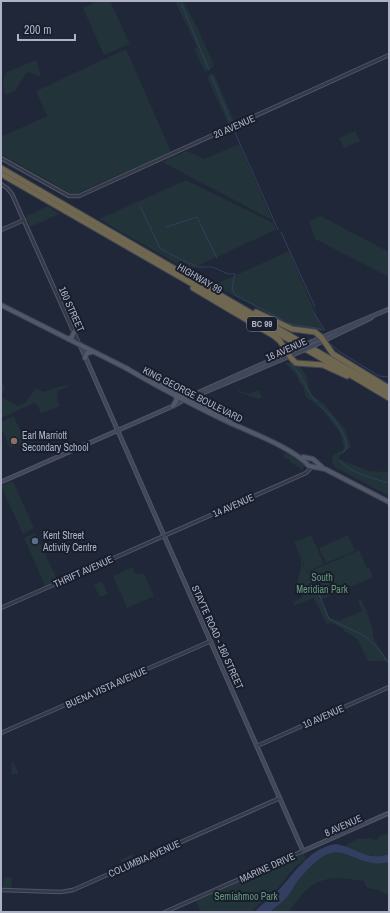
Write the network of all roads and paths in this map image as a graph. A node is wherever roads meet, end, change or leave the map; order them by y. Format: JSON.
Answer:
{"nodes":[{"id":1,"x":389,"y":55,"type":"edge"},
{"id":2,"x":1,"y":158,"type":"edge"},
{"id":3,"x":1,"y":168,"type":"edge"},
{"id":4,"x":1,"y":174,"type":"edge"},
{"id":5,"x":1,"y":184,"type":"edge"},
{"id":6,"x":24,"y":220,"type":"junction"},
{"id":7,"x":1,"y":230,"type":"edge"},
{"id":8,"x":135,"y":251,"type":"junction"},
{"id":9,"x":199,"y":282,"type":"junction"},
{"id":10,"x":1,"y":305,"type":"edge"},
{"id":11,"x":389,"y":309,"type":"edge"},
{"id":12,"x":74,"y":332,"type":"junction"},
{"id":13,"x":68,"y":339,"type":"junction"},
{"id":14,"x":322,"y":339,"type":"junction"},
{"id":15,"x":80,"y":345,"type":"junction"},
{"id":16,"x":93,"y":352,"type":"junction"},
{"id":17,"x":288,"y":355,"type":"junction"},
{"id":18,"x":85,"y":358,"type":"junction"},
{"id":19,"x":126,"y":368,"type":"junction"},
{"id":20,"x":254,"y":368,"type":"junction"},
{"id":21,"x":247,"y":374,"type":"junction"},
{"id":22,"x":221,"y":383,"type":"junction"},
{"id":23,"x":218,"y":387,"type":"junction"},
{"id":24,"x":389,"y":388,"type":"edge"},
{"id":25,"x":389,"y":393,"type":"edge"},
{"id":26,"x":175,"y":395,"type":"junction"},
{"id":27,"x":200,"y":395,"type":"junction"},
{"id":28,"x":187,"y":399,"type":"junction"},
{"id":29,"x":389,"y":399,"type":"edge"},
{"id":30,"x":198,"y":404,"type":"junction"},
{"id":31,"x":173,"y":406,"type":"junction"},
{"id":32,"x":118,"y":430,"type":"junction"},
{"id":33,"x":253,"y":433,"type":"junction"},
{"id":34,"x":286,"y":450,"type":"junction"},
{"id":35,"x":310,"y":458,"type":"junction"},
{"id":36,"x":316,"y":462,"type":"junction"},
{"id":37,"x":310,"y":465,"type":"junction"},
{"id":38,"x":322,"y":468,"type":"junction"},
{"id":39,"x":1,"y":482,"type":"edge"},
{"id":40,"x":389,"y":502,"type":"edge"},
{"id":41,"x":164,"y":536,"type":"junction"},
{"id":42,"x":1,"y":608,"type":"edge"},
{"id":43,"x":211,"y":641,"type":"junction"},
{"id":44,"x":389,"y":687,"type":"edge"},
{"id":45,"x":1,"y":733,"type":"edge"},
{"id":46,"x":257,"y":746,"type":"junction"},
{"id":47,"x":280,"y":798,"type":"junction"},
{"id":48,"x":389,"y":813,"type":"edge"},
{"id":49,"x":303,"y":851,"type":"junction"},
{"id":50,"x":1,"y":890,"type":"edge"},
{"id":51,"x":165,"y":912,"type":"edge"}],
"edges":[{"from":1,"to":2,"type":"street","name":"20 AVENUE"},
{"from":3,"to":9,"type":"highway","name":"HIGHWAY 99","number":"BC 99"},
{"from":4,"to":8,"type":"highway","name":"HIGHWAY 99","number":"BC 99"},
{"from":5,"to":6,"type":"street","name":"160 STREET"},
{"from":6,"to":7,"type":"street"},
{"from":6,"to":12,"type":"street","name":"160 STREET"},
{"from":8,"to":17,"type":"highway"},
{"from":8,"to":29,"type":"highway","name":"HIGHWAY 99","number":"BC 99"},
{"from":9,"to":14,"type":"highway"},
{"from":9,"to":25,"type":"highway","name":"HIGHWAY 99","number":"BC 99"},
{"from":10,"to":13,"type":"main road","name":"KING GEORGE BOULEVARD"},
{"from":11,"to":14,"type":"main road","name":"16 AVENUE"},
{"from":12,"to":13,"type":"main road"},
{"from":12,"to":15,"type":"street","name":"160 STREET"},
{"from":13,"to":15,"type":"main road","name":"KING GEORGE BOULEVARD"},
{"from":14,"to":17,"type":"main road","name":"16 AVENUE","bridge":true},
{"from":14,"to":17,"type":"main road","name":"16 AVENUE","bridge":true},
{"from":14,"to":24,"type":"highway"},
{"from":15,"to":16,"type":"main road","name":"KING GEORGE BOULEVARD"},
{"from":15,"to":18,"type":"main road","name":"160 STREET"},
{"from":16,"to":18,"type":"main road"},
{"from":16,"to":19,"type":"main road","name":"KING GEORGE BOULEVARD"},
{"from":17,"to":20,"type":"main road","name":"16 AVENUE"},
{"from":17,"to":21,"type":"main road","name":"16 AVENUE"},
{"from":17,"to":29,"type":"highway"},
{"from":18,"to":32,"type":"main road","name":"160 STREET"},
{"from":19,"to":26,"type":"main road","name":"KING GEORGE BOULEVARD"},
{"from":19,"to":28,"type":"main road","name":"KING GEORGE BOULEVARD"},
{"from":20,"to":21,"type":"main road"},
{"from":20,"to":22,"type":"main road","name":"16 AVENUE"},
{"from":21,"to":23,"type":"main road","name":"16 AVENUE"},
{"from":22,"to":23,"type":"main road"},
{"from":22,"to":28,"type":"main road","name":"16 AVENUE"},
{"from":23,"to":27,"type":"main road","name":"16 AVENUE"},
{"from":26,"to":28,"type":"main road","name":"KING GEORGE BOULEVARD"},
{"from":26,"to":31,"type":"main road"},
{"from":27,"to":28,"type":"main road","name":"16 AVENUE"},
{"from":27,"to":30,"type":"main road"},
{"from":28,"to":30,"type":"main road","name":"KING GEORGE BOULEVARD"},
{"from":28,"to":31,"type":"main road","name":"16 AVENUE"},
{"from":28,"to":33,"type":"main road","name":"KING GEORGE BOULEVARD"},
{"from":30,"to":33,"type":"main road","name":"KING GEORGE BOULEVARD"},
{"from":31,"to":32,"type":"main road","name":"16 AVENUE"},
{"from":32,"to":39,"type":"main road","name":"16 AVENUE"},
{"from":32,"to":41,"type":"main road","name":"STAYTE ROAD - 160 STREET"},
{"from":33,"to":34,"type":"main road","name":"KING GEORGE BOULEVARD"},
{"from":34,"to":35,"type":"main road","name":"KING GEORGE BOULEVARD"},
{"from":34,"to":37,"type":"main road","name":"KING GEORGE BOULEVARD"},
{"from":35,"to":36,"type":"main road","name":"KING GEORGE BOULEVARD"},
{"from":35,"to":37,"type":"main road"},
{"from":36,"to":37,"type":"main road"},
{"from":36,"to":38,"type":"main road","name":"KING GEORGE BOULEVARD"},
{"from":37,"to":38,"type":"main road","name":"KING GEORGE BOULEVARD"},
{"from":37,"to":41,"type":"street","name":"14 AVENUE"},
{"from":38,"to":40,"type":"main road","name":"KING GEORGE BOULEVARD"},
{"from":41,"to":42,"type":"street","name":"THRIFT AVENUE"},
{"from":41,"to":43,"type":"main road","name":"STAYTE ROAD - 160 STREET"},
{"from":43,"to":45,"type":"street","name":"BUENA VISTA AVENUE"},
{"from":43,"to":46,"type":"main road","name":"STAYTE ROAD - 160 STREET"},
{"from":44,"to":46,"type":"street","name":"10 AVENUE"},
{"from":46,"to":47,"type":"main road","name":"STAYTE ROAD - 160 STREET"},
{"from":47,"to":49,"type":"main road","name":"STAYTE ROAD - 160 STREET"},
{"from":47,"to":50,"type":"street","name":"COLUMBIA AVENUE"},
{"from":48,"to":49,"type":"main road","name":"8 AVENUE"},
{"from":49,"to":51,"type":"street","name":"MARINE DRIVE"}]}
